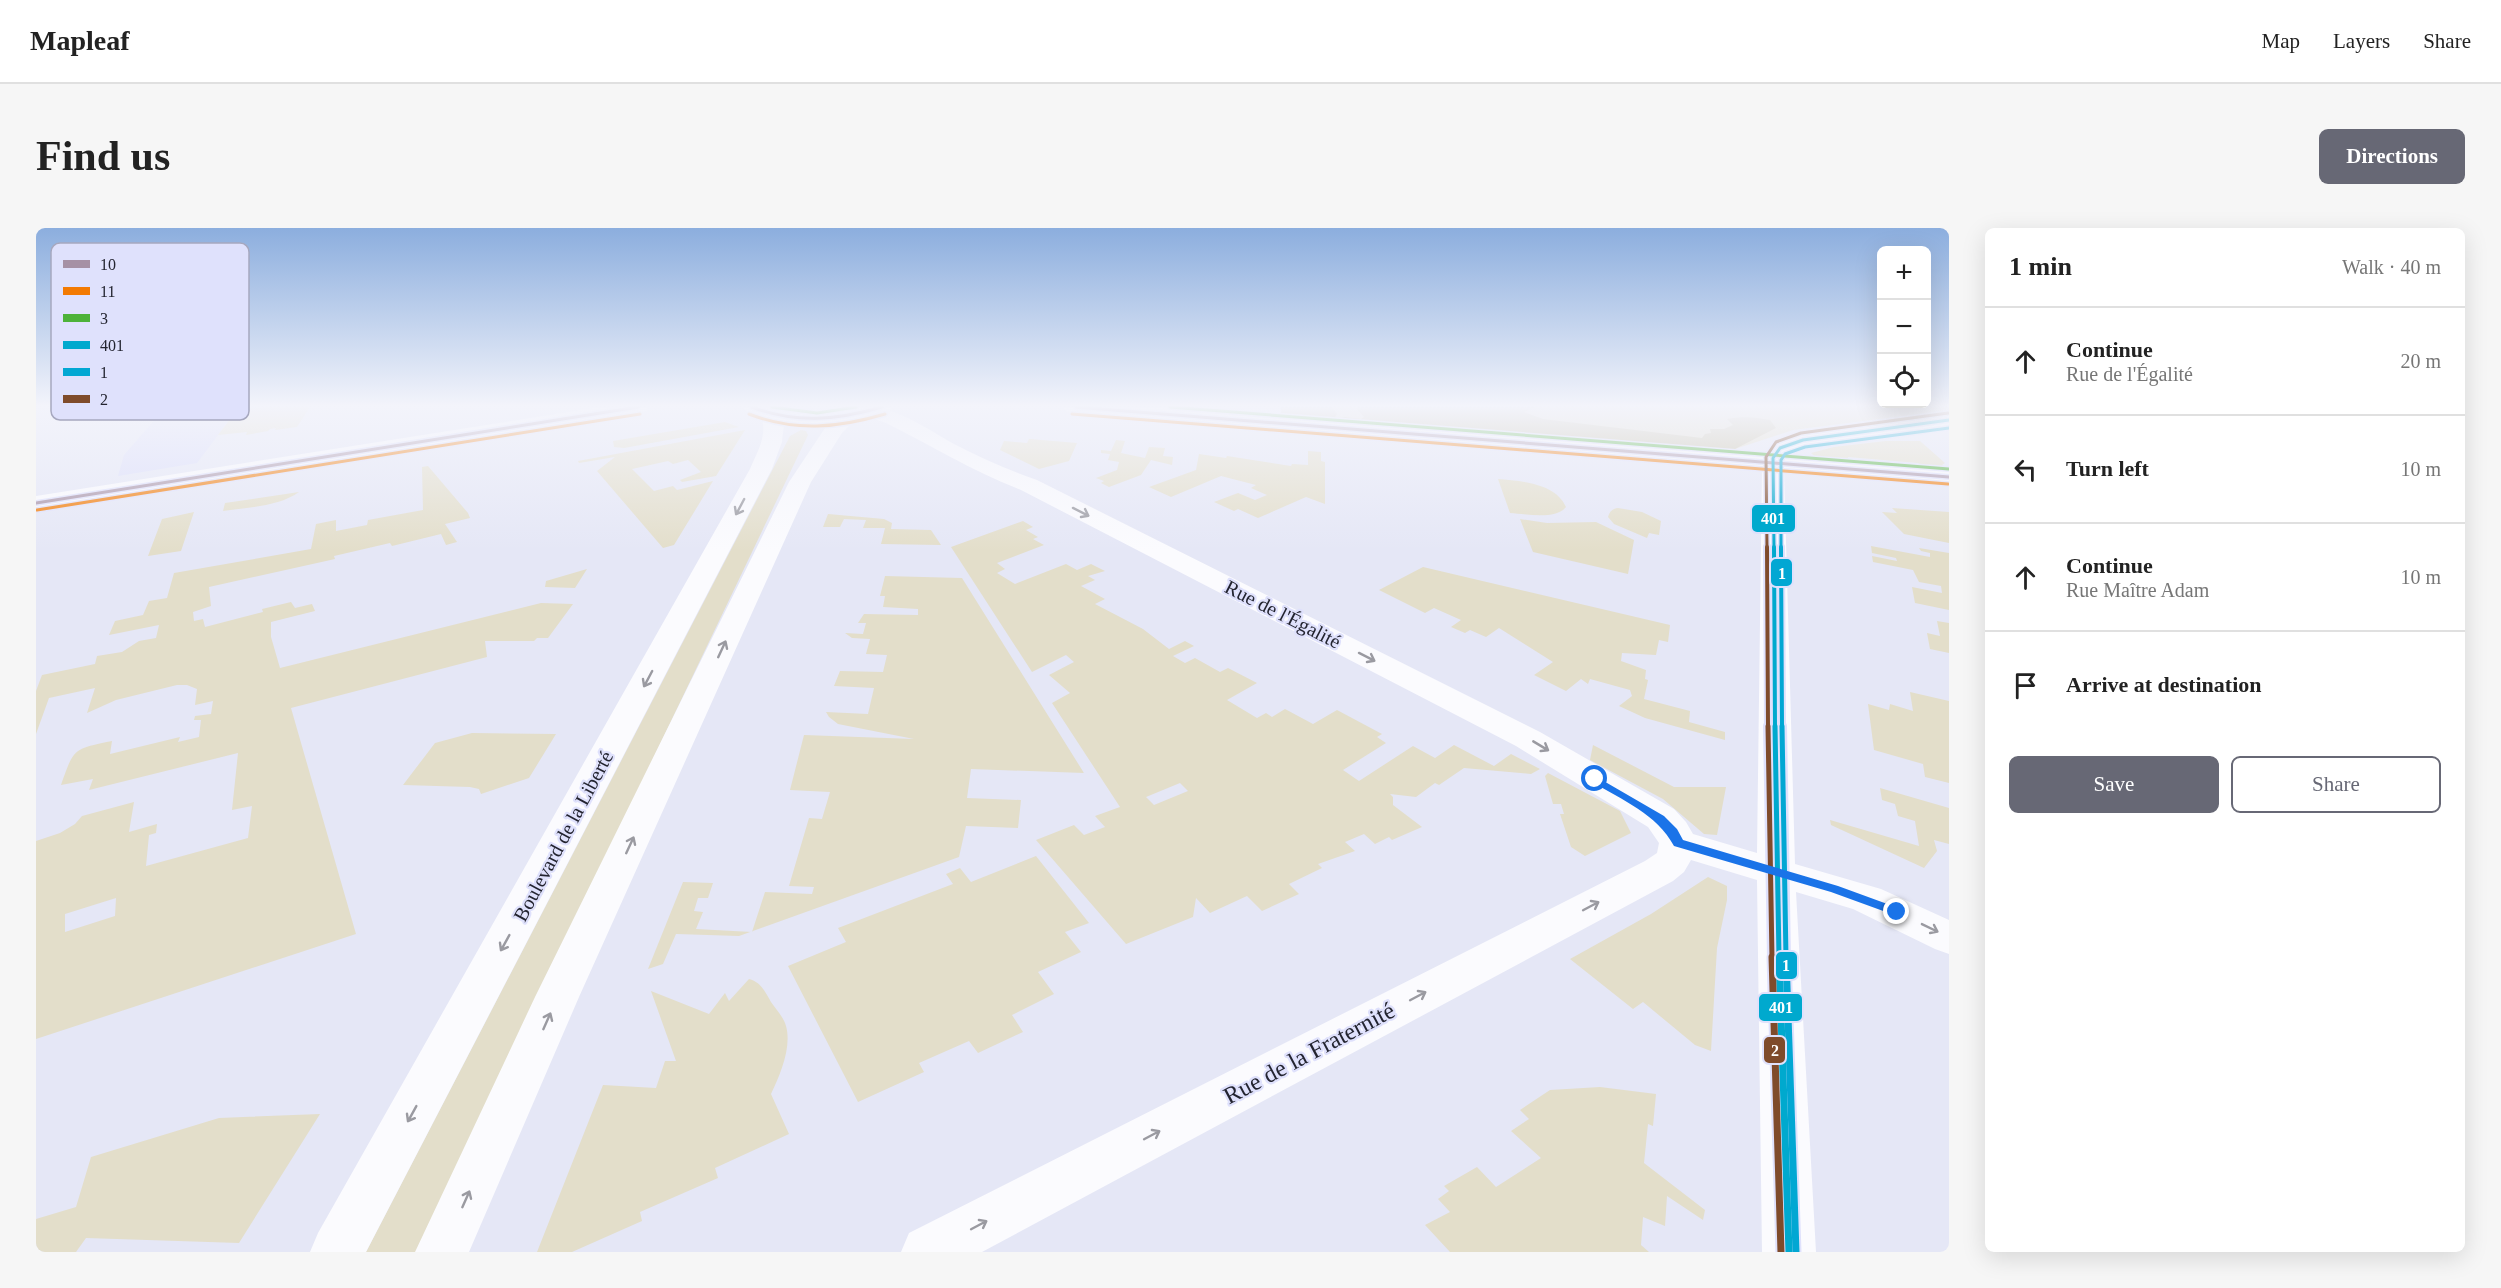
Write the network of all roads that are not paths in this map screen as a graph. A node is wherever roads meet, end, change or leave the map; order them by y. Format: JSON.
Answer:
{"nodes":[{"id":1,"x":339,"y":455,"type":"edge"},
{"id":2,"x":767,"y":455,"type":"edge"},
{"id":3,"x":817,"y":455,"type":"edge"},
{"id":4,"x":961,"y":455,"type":"edge"},
{"id":5,"x":1670,"y":455,"type":"edge"},
{"id":6,"x":1774,"y":455,"type":"edge"},
{"id":7,"x":1773,"y":463,"type":"junction"},
{"id":8,"x":1949,"y":477,"type":"edge"},
{"id":9,"x":36,"y":503,"type":"edge"},
{"id":10,"x":1678,"y":843,"type":"junction"},
{"id":11,"x":1776,"y":872,"type":"junction"},
{"id":12,"x":1949,"y":938,"type":"edge"},
{"id":13,"x":336,"y":1252,"type":"edge"},
{"id":14,"x":442,"y":1252,"type":"edge"},
{"id":15,"x":927,"y":1252,"type":"edge"},
{"id":16,"x":1790,"y":1252,"type":"edge"}],
"edges":[{"from":1,"to":9,"type":"street"},
{"from":2,"to":13,"type":"street","name":"Boulevard de la Liberté","one_way":true},
{"from":14,"to":3,"type":"street","one_way":true},
{"from":4,"to":10,"type":"street","name":"Rue de l'Égalité","one_way":true},
{"from":5,"to":7,"type":"street"},
{"from":6,"to":7,"type":"street"},
{"from":7,"to":8,"type":"street"},
{"from":7,"to":11,"type":"street"},
{"from":10,"to":11,"type":"street"},
{"from":15,"to":10,"type":"street","name":"Rue de la Fraternité","one_way":true},
{"from":11,"to":12,"type":"street","one_way":true},
{"from":11,"to":16,"type":"street"}]}
